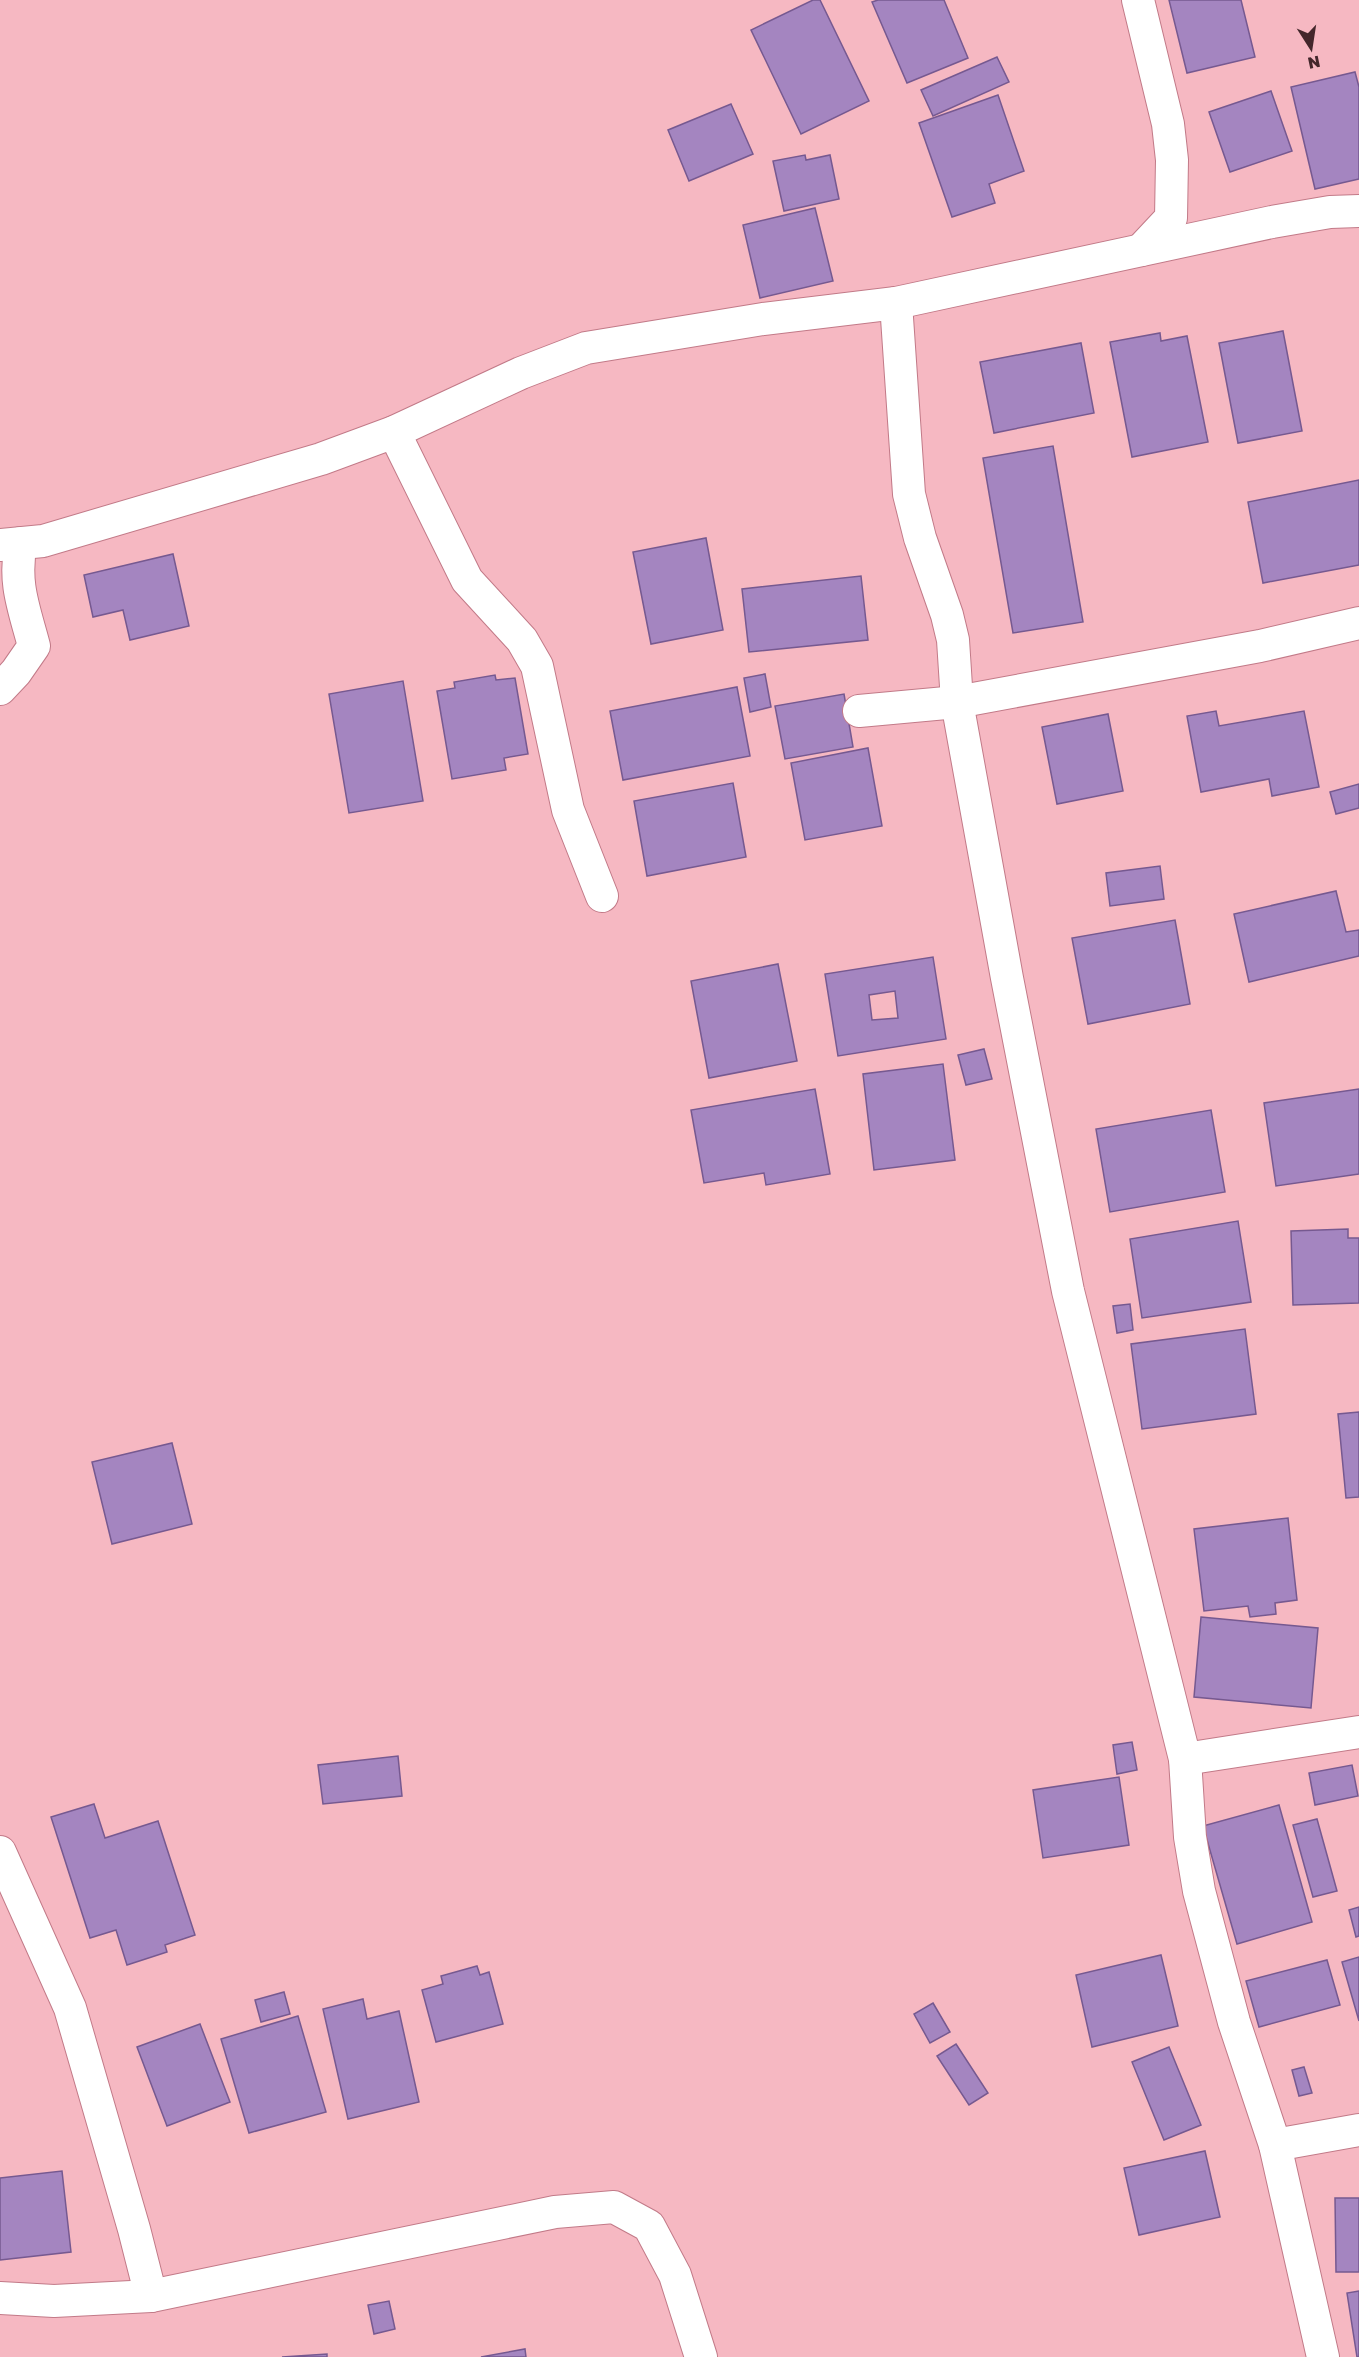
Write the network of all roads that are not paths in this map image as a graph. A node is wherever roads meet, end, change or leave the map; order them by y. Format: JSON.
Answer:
{"nodes":[{"id":1,"x":1138,"y":0,"type":"edge"},
{"id":2,"x":1359,"y":211,"type":"edge"},
{"id":3,"x":1172,"y":218,"type":"junction"},
{"id":4,"x":1226,"y":231,"type":"junction"},
{"id":5,"x":1141,"y":250,"type":"junction"},
{"id":6,"x":896,"y":303,"type":"junction"},
{"id":7,"x":394,"y":432,"type":"junction"},
{"id":8,"x":10,"y":544,"type":"edge"},
{"id":9,"x":1359,"y":623,"type":"edge"},
{"id":10,"x":0,"y":689,"type":"edge"},
{"id":11,"x":957,"y":702,"type":"junction"},
{"id":12,"x":859,"y":711,"type":"dead end"},
{"id":13,"x":603,"y":896,"type":"dead end"},
{"id":14,"x":1359,"y":1732,"type":"edge"},
{"id":15,"x":1185,"y":1760,"type":"junction"},
{"id":16,"x":0,"y":1852,"type":"edge"},
{"id":17,"x":1359,"y":2130,"type":"edge"},
{"id":18,"x":1275,"y":2145,"type":"junction"},
{"id":19,"x":151,"y":2296,"type":"junction"},
{"id":20,"x":0,"y":2298,"type":"edge"},
{"id":21,"x":701,"y":2357,"type":"edge"},
{"id":22,"x":1323,"y":2357,"type":"edge"}],
"edges":[{"from":1,"to":3,"type":"street"},
{"from":2,"to":4,"type":"street"},
{"from":3,"to":4,"type":"street"},
{"from":3,"to":5,"type":"street"},
{"from":4,"to":5,"type":"street"},
{"from":5,"to":6,"type":"street"},
{"from":6,"to":7,"type":"street"},
{"from":6,"to":11,"type":"street"},
{"from":7,"to":8,"type":"street"},
{"from":7,"to":13,"type":"street"},
{"from":8,"to":10,"type":"street"},
{"from":9,"to":11,"type":"street"},
{"from":11,"to":12,"type":"street"},
{"from":11,"to":15,"type":"street"},
{"from":14,"to":15,"type":"street"},
{"from":15,"to":18,"type":"street"},
{"from":16,"to":19,"type":"street"},
{"from":17,"to":18,"type":"street"},
{"from":18,"to":22,"type":"street"},
{"from":19,"to":20,"type":"street"},
{"from":19,"to":21,"type":"street"}]}
